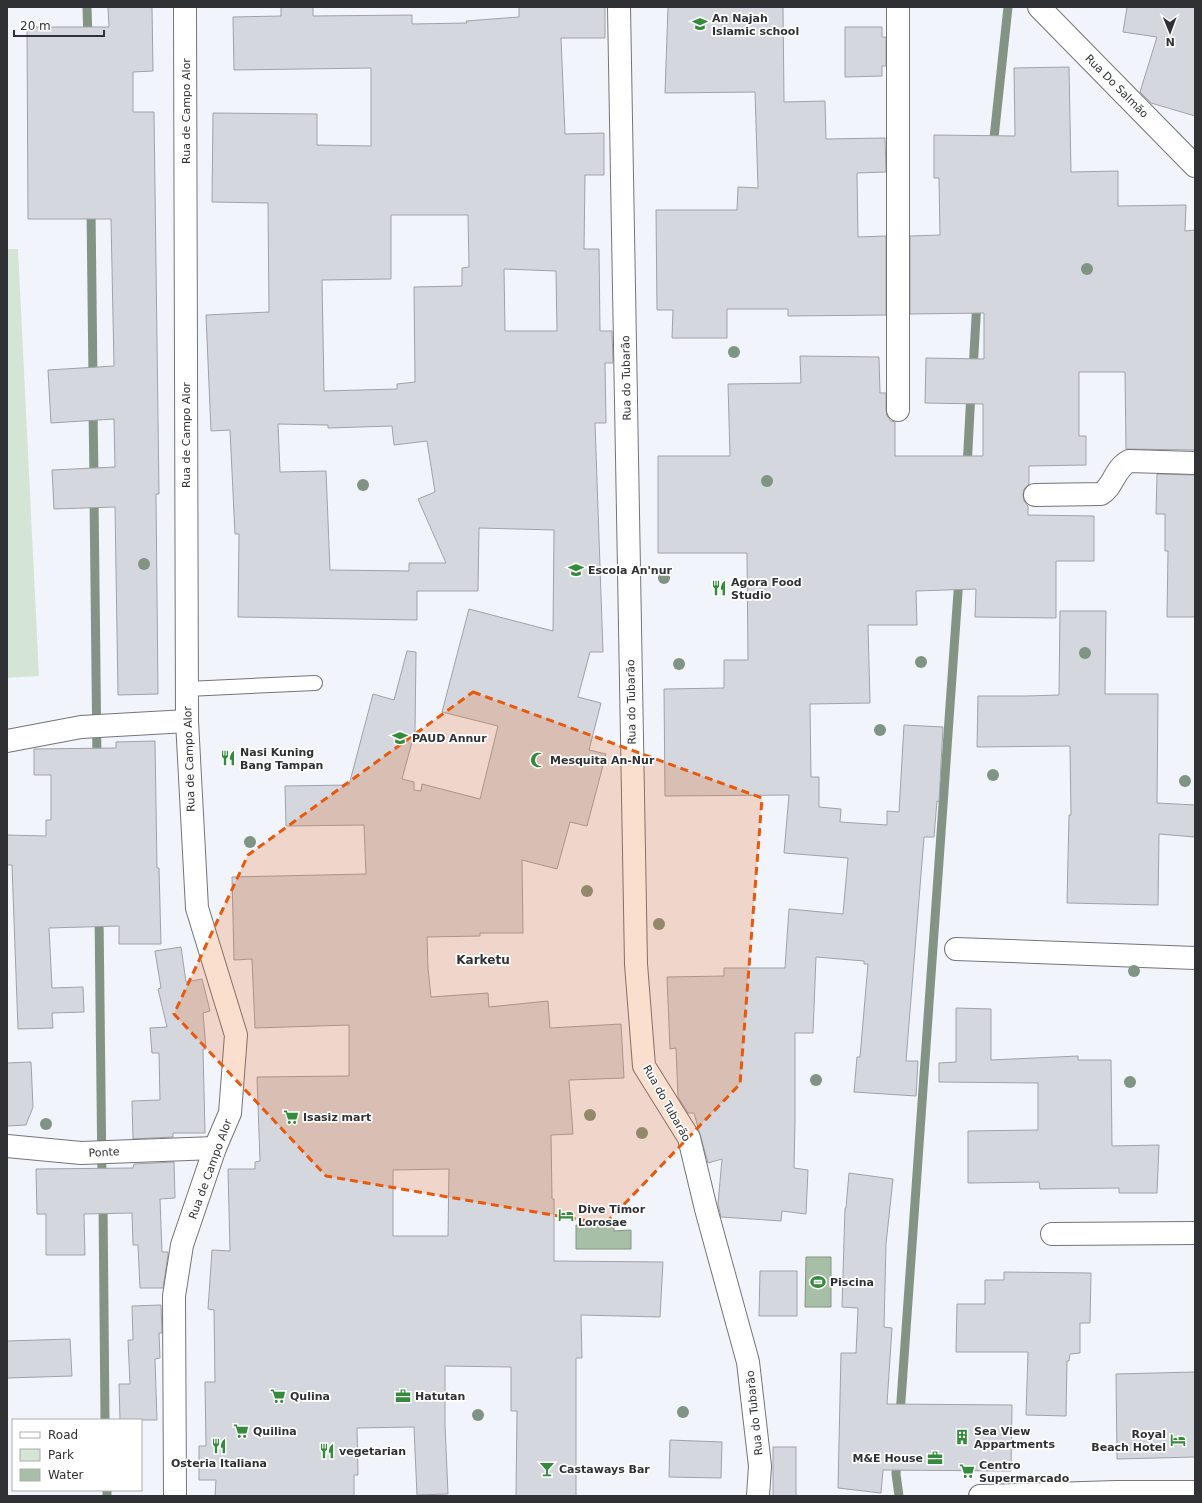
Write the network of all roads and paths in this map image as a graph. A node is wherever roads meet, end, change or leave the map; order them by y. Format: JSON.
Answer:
{"nodes":[{"id":1,"x":185,"y":7,"type":"edge"},
{"id":2,"x":619,"y":7,"type":"edge"},
{"id":3,"x":898,"y":7,"type":"edge"},
{"id":4,"x":1039,"y":7,"type":"edge"},
{"id":5,"x":1195,"y":166,"type":"edge"},
{"id":6,"x":898,"y":410,"type":"dead end"},
{"id":7,"x":1195,"y":463,"type":"edge"},
{"id":8,"x":1035,"y":496,"type":"dead end"},
{"id":9,"x":315,"y":683,"type":"dead end"},
{"id":10,"x":187,"y":689,"type":"junction"},
{"id":11,"x":187,"y":722,"type":"junction"},
{"id":12,"x":7,"y":741,"type":"edge"},
{"id":13,"x":956,"y":949,"type":"dead end"},
{"id":14,"x":1195,"y":958,"type":"edge"},
{"id":15,"x":7,"y":1146,"type":"edge"},
{"id":16,"x":215,"y":1148,"type":"junction"},
{"id":17,"x":1052,"y":1234,"type":"dead end"},
{"id":18,"x":1195,"y":1234,"type":"edge"},
{"id":19,"x":1195,"y":1492,"type":"edge"},
{"id":20,"x":1117,"y":1494,"type":"edge"},
{"id":21,"x":176,"y":1496,"type":"edge"},
{"id":22,"x":758,"y":1496,"type":"edge"},
{"id":23,"x":980,"y":1496,"type":"edge"}],
"edges":[{"from":1,"to":10,"type":"street","name":"Rua de Campo Alor"},
{"from":2,"to":22,"type":"street","name":"Rua do Tubarão"},
{"from":3,"to":6,"type":"street"},
{"from":4,"to":5,"type":"street","name":"Rua Do Salmão"},
{"from":7,"to":8,"type":"street"},
{"from":9,"to":10,"type":"lane"},
{"from":10,"to":11,"type":"street","name":"Rua de Campo Alor"},
{"from":11,"to":12,"type":"street"},
{"from":11,"to":16,"type":"street","name":"Rua de Campo Alor"},
{"from":13,"to":14,"type":"street"},
{"from":15,"to":16,"type":"street","name":"Ponte"},
{"from":16,"to":21,"type":"street","name":"Rua de Campo Alor"},
{"from":17,"to":18,"type":"street"},
{"from":19,"to":20,"type":"street"},
{"from":20,"to":23,"type":"street"}]}
